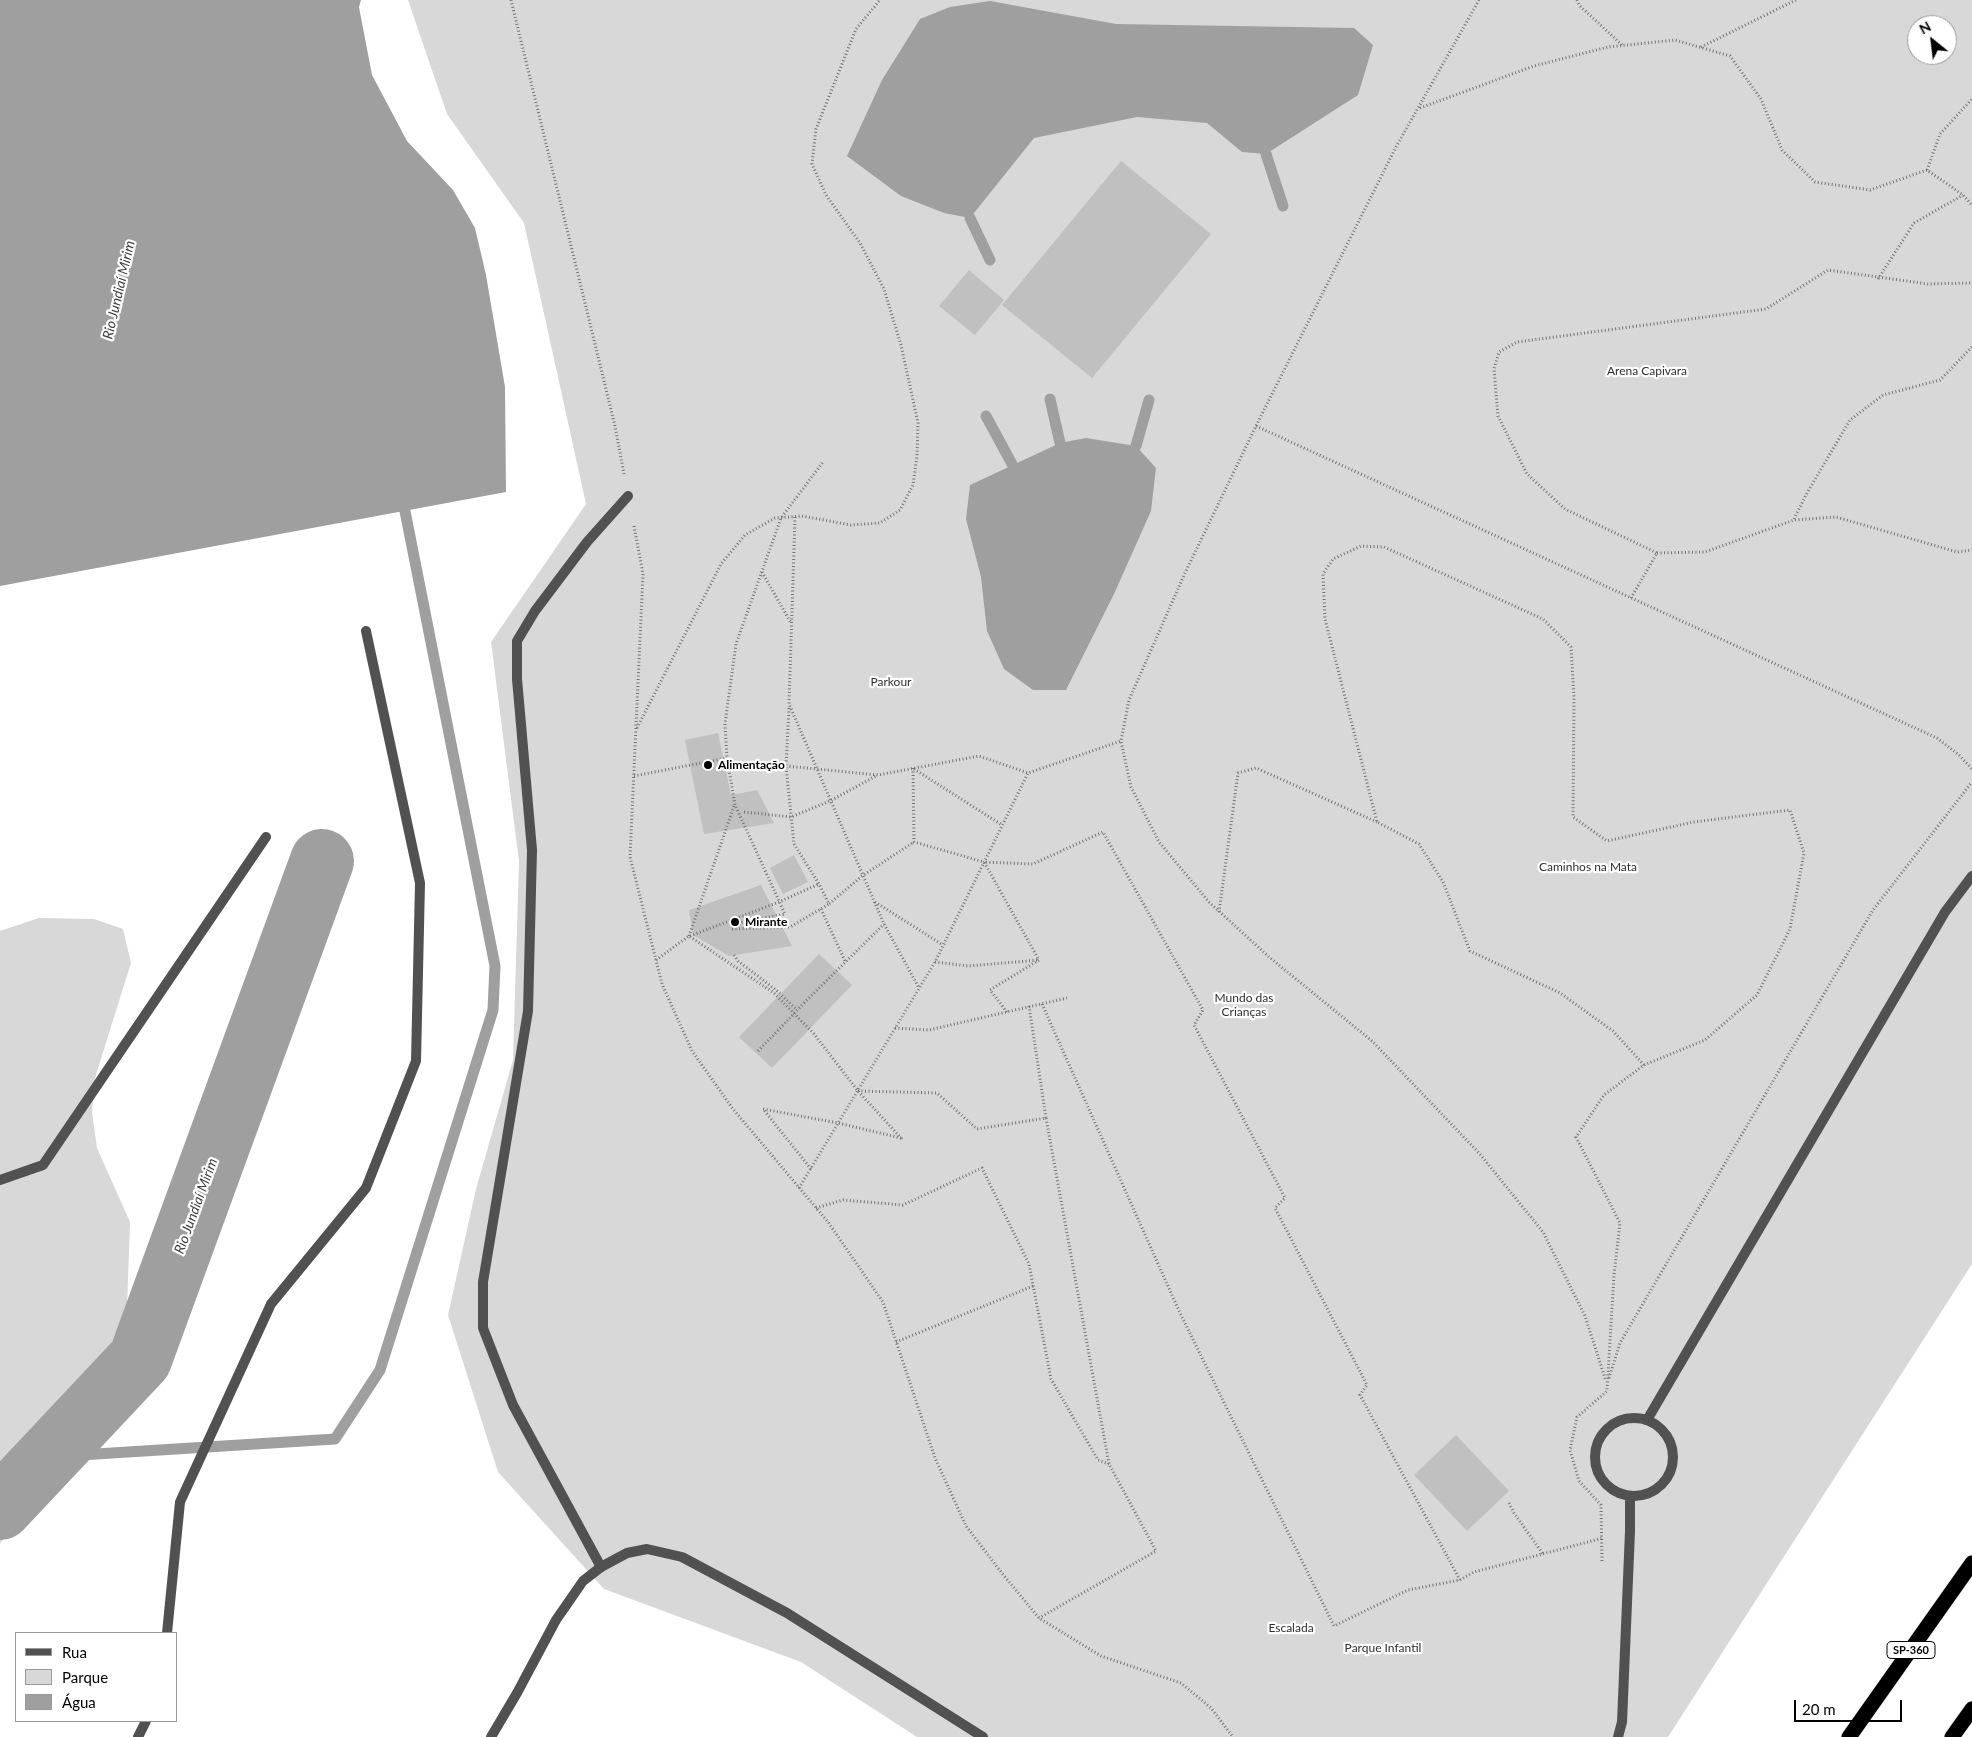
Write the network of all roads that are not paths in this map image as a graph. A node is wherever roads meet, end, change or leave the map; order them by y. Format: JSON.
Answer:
{"nodes":[{"id":1,"x":628,"y":496,"type":"road end"},
{"id":2,"x":366,"y":631,"type":"dead end"},
{"id":3,"x":266,"y":837,"type":"dead end"},
{"id":4,"x":1972,"y":876,"type":"edge"},
{"id":5,"x":0,"y":1180,"type":"edge"},
{"id":6,"x":1647,"y":1420,"type":"junction"},
{"id":7,"x":1630,"y":1497,"type":"junction"},
{"id":8,"x":1972,"y":1563,"type":"edge"},
{"id":9,"x":601,"y":1567,"type":"junction"},
{"id":10,"x":167,"y":1632,"type":"edge"},
{"id":11,"x":1972,"y":1709,"type":"edge"},
{"id":12,"x":146,"y":1722,"type":"edge"},
{"id":13,"x":138,"y":1737,"type":"edge"},
{"id":14,"x":491,"y":1737,"type":"edge"},
{"id":15,"x":983,"y":1737,"type":"edge"},
{"id":16,"x":1618,"y":1737,"type":"edge"},
{"id":17,"x":1849,"y":1737,"type":"edge"},
{"id":18,"x":1952,"y":1737,"type":"edge"}],
"edges":[{"from":1,"to":9,"type":"street"},
{"from":2,"to":10,"type":"street"},
{"from":3,"to":5,"type":"street"},
{"from":4,"to":6,"type":"street"},
{"from":6,"to":7,"type":"street"},
{"from":6,"to":7,"type":"street"},
{"from":7,"to":16,"type":"street"},
{"from":8,"to":17,"type":"highway","number":"SP-360"},
{"from":9,"to":14,"type":"street"},
{"from":9,"to":15,"type":"street"},
{"from":11,"to":18,"type":"highway"},
{"from":12,"to":13,"type":"street"}]}
